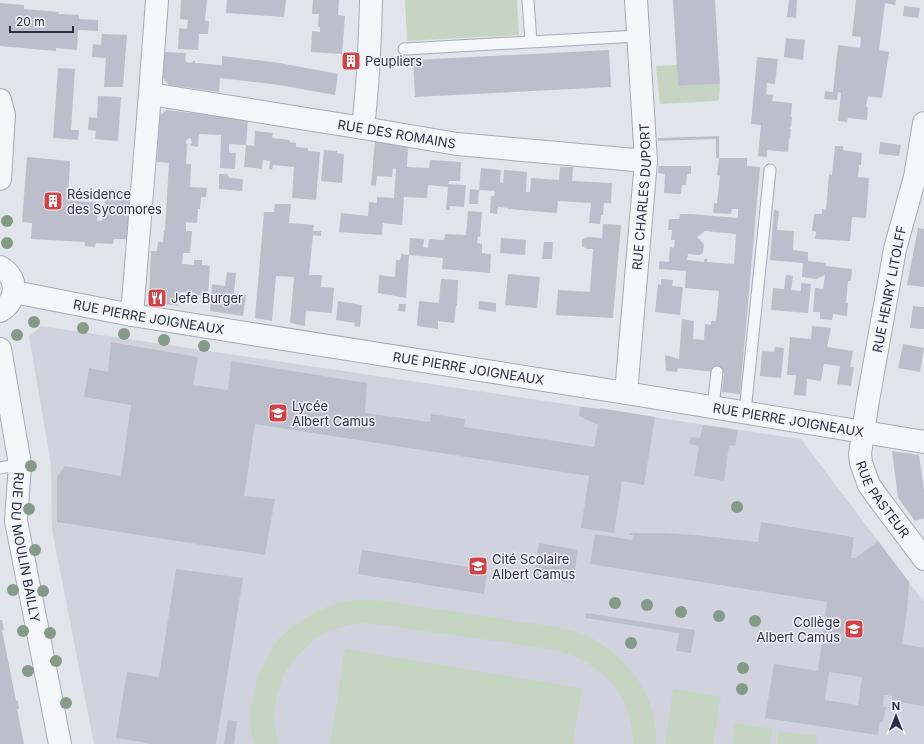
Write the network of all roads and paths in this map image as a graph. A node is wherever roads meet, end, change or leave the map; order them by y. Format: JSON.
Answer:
{"nodes":[{"id":1,"x":157,"y":0,"type":"edge"},
{"id":2,"x":371,"y":0,"type":"edge"},
{"id":3,"x":528,"y":0,"type":"edge"},
{"id":4,"x":636,"y":0,"type":"edge"},
{"id":5,"x":638,"y":36,"type":"junction"},
{"id":6,"x":531,"y":42,"type":"junction"},
{"id":7,"x":404,"y":49,"type":"dead end"},
{"id":8,"x":150,"y":94,"type":"junction"},
{"id":9,"x":0,"y":100,"type":"edge"},
{"id":10,"x":924,"y":123,"type":"edge"},
{"id":11,"x":363,"y":128,"type":"junction"},
{"id":12,"x":646,"y":161,"type":"junction"},
{"id":13,"x":770,"y":170,"type":"dead end"},
{"id":14,"x":920,"y":178,"type":"edge"},
{"id":15,"x":0,"y":179,"type":"edge"},
{"id":16,"x":0,"y":267,"type":"edge"},
{"id":17,"x":14,"y":292,"type":"junction"},
{"id":18,"x":0,"y":311,"type":"edge"},
{"id":19,"x":132,"y":315,"type":"junction"},
{"id":20,"x":0,"y":349,"type":"edge"},
{"id":21,"x":717,"y":372,"type":"dead end"},
{"id":22,"x":626,"y":393,"type":"junction"},
{"id":23,"x":713,"y":407,"type":"junction"},
{"id":24,"x":745,"y":412,"type":"junction"},
{"id":25,"x":863,"y":432,"type":"junction"},
{"id":26,"x":924,"y":442,"type":"edge"},
{"id":27,"x":10,"y":466,"type":"edge"},
{"id":28,"x":924,"y":559,"type":"edge"},
{"id":29,"x":60,"y":744,"type":"edge"}],
"edges":[{"from":1,"to":8,"type":"street"},
{"from":2,"to":11,"type":"street"},
{"from":3,"to":6,"type":"lane"},
{"from":4,"to":5,"type":"street","name":"RUE CHARLES DUPORT"},
{"from":5,"to":6,"type":"lane"},
{"from":5,"to":12,"type":"street","name":"RUE CHARLES DUPORT"},
{"from":6,"to":7,"type":"lane"},
{"from":8,"to":11,"type":"street","name":"RUE DES ROMAINS"},
{"from":8,"to":19,"type":"street"},
{"from":9,"to":15,"type":"street"},
{"from":10,"to":14,"type":"street","name":"RUE HENRY LITOLFF"},
{"from":11,"to":12,"type":"street","name":"RUE DES ROMAINS"},
{"from":12,"to":22,"type":"street","name":"RUE CHARLES DUPORT"},
{"from":13,"to":24,"type":"lane"},
{"from":14,"to":25,"type":"street","name":"RUE HENRY LITOLFF"},
{"from":16,"to":17,"type":"street"},
{"from":17,"to":18,"type":"street"},
{"from":17,"to":19,"type":"street","name":"RUE PIERRE JOIGNEAUX"},
{"from":19,"to":22,"type":"street","name":"RUE PIERRE JOIGNEAUX"},
{"from":20,"to":27,"type":"street","name":"RUE DU MOULIN BAILLY"},
{"from":21,"to":23,"type":"lane"},
{"from":22,"to":23,"type":"street","name":"RUE PIERRE JOIGNEAUX"},
{"from":23,"to":24,"type":"street","name":"RUE PIERRE JOIGNEAUX"},
{"from":24,"to":25,"type":"street","name":"RUE PIERRE JOIGNEAUX"},
{"from":25,"to":26,"type":"street","name":"RUE PIERRE JOIGNEAUX"},
{"from":25,"to":28,"type":"street","name":"RUE PASTEUR"},
{"from":27,"to":29,"type":"street","name":"RUE DU MOULIN BAILLY"}]}
